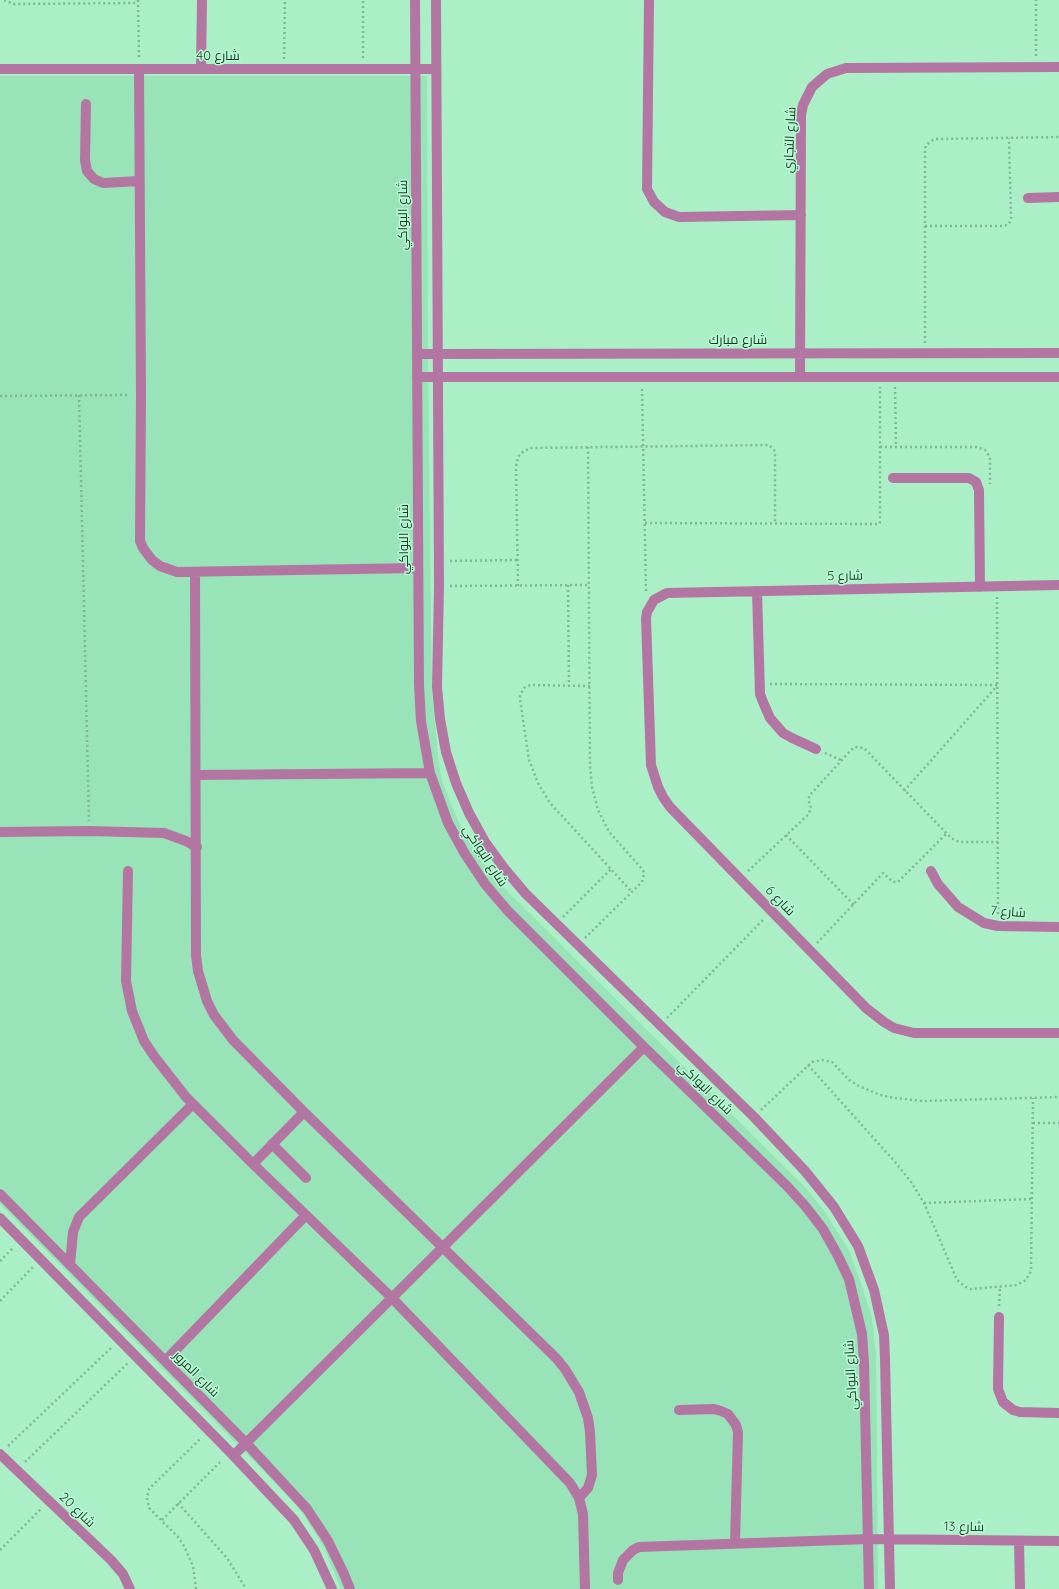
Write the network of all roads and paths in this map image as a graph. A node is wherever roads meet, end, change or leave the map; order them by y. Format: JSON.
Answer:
{"nodes":[{"id":1,"x":4,"y":0,"type":"edge"},
{"id":2,"x":202,"y":0,"type":"edge"},
{"id":3,"x":285,"y":0,"type":"edge"},
{"id":4,"x":363,"y":0,"type":"edge"},
{"id":5,"x":415,"y":0,"type":"edge"},
{"id":6,"x":436,"y":0,"type":"edge"},
{"id":7,"x":649,"y":0,"type":"edge"},
{"id":8,"x":1036,"y":0,"type":"edge"},
{"id":9,"x":138,"y":1,"type":"edge"},
{"id":10,"x":1036,"y":67,"type":"junction"},
{"id":11,"x":1059,"y":67,"type":"edge"},
{"id":12,"x":139,"y":69,"type":"junction"},
{"id":13,"x":202,"y":69,"type":"junction"},
{"id":14,"x":284,"y":69,"type":"junction"},
{"id":15,"x":363,"y":69,"type":"junction"},
{"id":16,"x":415,"y":69,"type":"junction"},
{"id":17,"x":436,"y":69,"type":"junction"},
{"id":18,"x":0,"y":70,"type":"edge"},
{"id":19,"x":86,"y":104,"type":"dead end"},
{"id":20,"x":1059,"y":137,"type":"edge"},
{"id":21,"x":1010,"y":138,"type":"junction"},
{"id":22,"x":139,"y":181,"type":"junction"},
{"id":23,"x":1028,"y":198,"type":"dead end"},
{"id":24,"x":1059,"y":198,"type":"edge"},
{"id":25,"x":800,"y":215,"type":"junction"},
{"id":26,"x":925,"y":226,"type":"junction"},
{"id":27,"x":925,"y":353,"type":"junction"},
{"id":28,"x":1059,"y":353,"type":"edge"},
{"id":29,"x":417,"y":354,"type":"junction"},
{"id":30,"x":438,"y":354,"type":"junction"},
{"id":31,"x":800,"y":354,"type":"junction"},
{"id":32,"x":417,"y":377,"type":"junction"},
{"id":33,"x":437,"y":377,"type":"junction"},
{"id":34,"x":642,"y":377,"type":"junction"},
{"id":35,"x":800,"y":377,"type":"junction"},
{"id":36,"x":880,"y":377,"type":"junction"},
{"id":37,"x":895,"y":377,"type":"junction"},
{"id":38,"x":1059,"y":377,"type":"edge"},
{"id":39,"x":79,"y":395,"type":"junction"},
{"id":40,"x":141,"y":395,"type":"junction"},
{"id":41,"x":0,"y":396,"type":"edge"},
{"id":42,"x":643,"y":446,"type":"junction"},
{"id":43,"x":588,"y":447,"type":"junction"},
{"id":44,"x":896,"y":447,"type":"dead end"},
{"id":45,"x":893,"y":478,"type":"dead end"},
{"id":46,"x":645,"y":523,"type":"junction"},
{"id":47,"x":775,"y":524,"type":"junction"},
{"id":48,"x":518,"y":560,"type":"junction"},
{"id":49,"x":439,"y":561,"type":"junction"},
{"id":50,"x":417,"y":568,"type":"junction"},
{"id":51,"x":195,"y":572,"type":"junction"},
{"id":52,"x":589,"y":585,"type":"junction"},
{"id":53,"x":1059,"y":585,"type":"edge"},
{"id":54,"x":439,"y":586,"type":"junction"},
{"id":55,"x":518,"y":586,"type":"junction"},
{"id":56,"x":568,"y":586,"type":"junction"},
{"id":57,"x":980,"y":586,"type":"junction"},
{"id":58,"x":997,"y":586,"type":"junction"},
{"id":59,"x":757,"y":591,"type":"junction"},
{"id":60,"x":646,"y":594,"type":"dead end"},
{"id":61,"x":646,"y":618,"type":"joint"},
{"id":62,"x":760,"y":684,"type":"junction"},
{"id":63,"x":997,"y":685,"type":"junction"},
{"id":64,"x":569,"y":686,"type":"junction"},
{"id":65,"x":590,"y":686,"type":"junction"},
{"id":66,"x":816,"y":749,"type":"joint"},
{"id":67,"x":841,"y":760,"type":"junction"},
{"id":68,"x":430,"y":773,"type":"junction"},
{"id":69,"x":196,"y":775,"type":"junction"},
{"id":70,"x":904,"y":791,"type":"junction"},
{"id":71,"x":89,"y":831,"type":"junction"},
{"id":72,"x":0,"y":832,"type":"edge"},
{"id":73,"x":946,"y":834,"type":"junction"},
{"id":74,"x":786,"y":835,"type":"junction"},
{"id":75,"x":998,"y":842,"type":"junction"},
{"id":76,"x":197,"y":847,"type":"junction"},
{"id":77,"x":611,"y":869,"type":"junction"},
{"id":78,"x":128,"y":871,"type":"dead end"},
{"id":79,"x":931,"y":871,"type":"dead end"},
{"id":80,"x":740,"y":878,"type":"junction"},
{"id":81,"x":632,"y":892,"type":"junction"},
{"id":82,"x":854,"y":905,"type":"junction"},
{"id":83,"x":772,"y":911,"type":"junction"},
{"id":84,"x":556,"y":924,"type":"junction"},
{"id":85,"x":998,"y":926,"type":"junction"},
{"id":86,"x":1059,"y":927,"type":"edge"},
{"id":87,"x":578,"y":945,"type":"junction"},
{"id":88,"x":810,"y":951,"type":"junction"},
{"id":89,"x":660,"y":1025,"type":"junction"},
{"id":90,"x":1059,"y":1033,"type":"edge"},
{"id":91,"x":644,"y":1047,"type":"junction"},
{"id":92,"x":808,"y":1065,"type":"junction"},
{"id":93,"x":1059,"y":1097,"type":"edge"},
{"id":94,"x":1033,"y":1098,"type":"junction"},
{"id":95,"x":193,"y":1104,"type":"junction"},
{"id":96,"x":304,"y":1112,"type":"junction"},
{"id":97,"x":754,"y":1118,"type":"junction"},
{"id":98,"x":1033,"y":1123,"type":"junction"},
{"id":99,"x":1059,"y":1123,"type":"edge"},
{"id":100,"x":272,"y":1144,"type":"junction"},
{"id":101,"x":252,"y":1164,"type":"junction"},
{"id":102,"x":306,"y":1178,"type":"dead end"},
{"id":103,"x":0,"y":1194,"type":"edge"},
{"id":104,"x":1032,"y":1199,"type":"junction"},
{"id":105,"x":924,"y":1203,"type":"junction"},
{"id":106,"x":306,"y":1215,"type":"junction"},
{"id":107,"x":0,"y":1218,"type":"edge"},
{"id":108,"x":22,"y":1240,"type":"junction"},
{"id":109,"x":52,"y":1246,"type":"junction"},
{"id":110,"x":444,"y":1248,"type":"junction"},
{"id":111,"x":41,"y":1259,"type":"junction"},
{"id":112,"x":0,"y":1261,"type":"edge"},
{"id":113,"x":70,"y":1265,"type":"junction"},
{"id":114,"x":1000,"y":1286,"type":"junction"},
{"id":115,"x":392,"y":1298,"type":"junction"},
{"id":116,"x":0,"y":1301,"type":"edge"},
{"id":117,"x":999,"y":1317,"type":"joint"},
{"id":118,"x":120,"y":1340,"type":"junction"},
{"id":119,"x":136,"y":1356,"type":"junction"},
{"id":120,"x":165,"y":1361,"type":"junction"},
{"id":121,"x":679,"y":1410,"type":"dead end"},
{"id":122,"x":1059,"y":1413,"type":"edge"},
{"id":123,"x":209,"y":1431,"type":"junction"},
{"id":124,"x":246,"y":1443,"type":"junction"},
{"id":125,"x":3,"y":1451,"type":"edge"},
{"id":126,"x":232,"y":1454,"type":"junction"},
{"id":127,"x":17,"y":1470,"type":"junction"},
{"id":128,"x":579,"y":1498,"type":"junction"},
{"id":129,"x":49,"y":1501,"type":"junction"},
{"id":130,"x":178,"y":1504,"type":"junction"},
{"id":131,"x":162,"y":1520,"type":"junction"},
{"id":132,"x":868,"y":1539,"type":"junction"},
{"id":133,"x":889,"y":1539,"type":"junction"},
{"id":134,"x":1019,"y":1541,"type":"junction"},
{"id":135,"x":1059,"y":1541,"type":"edge"},
{"id":136,"x":735,"y":1543,"type":"junction"},
{"id":137,"x":0,"y":1550,"type":"edge"},
{"id":138,"x":618,"y":1580,"type":"dead end"},
{"id":139,"x":130,"y":1589,"type":"edge"},
{"id":140,"x":196,"y":1589,"type":"edge"},
{"id":141,"x":246,"y":1589,"type":"edge"},
{"id":142,"x":332,"y":1589,"type":"edge"},
{"id":143,"x":350,"y":1589,"type":"edge"},
{"id":144,"x":585,"y":1589,"type":"edge"},
{"id":145,"x":869,"y":1589,"type":"edge"},
{"id":146,"x":890,"y":1589,"type":"edge"},
{"id":147,"x":1020,"y":1589,"type":"edge"}],
"edges":[{"from":1,"to":9,"type":"path"},
{"from":2,"to":13,"type":"street"},
{"from":3,"to":14,"type":"path"},
{"from":4,"to":15,"type":"path"},
{"from":5,"to":16,"type":"street","name":"شارع البواكي"},
{"from":6,"to":17,"type":"street","name":"شارع البواكي"},
{"from":7,"to":25,"type":"street"},
{"from":8,"to":10,"type":"path"},
{"from":9,"to":12,"type":"path"},
{"from":10,"to":11,"type":"street","name":"شارع التجاري"},
{"from":10,"to":25,"type":"street","name":"شارع التجاري"},
{"from":12,"to":13,"type":"street","name":"شارع 40"},
{"from":12,"to":18,"type":"street","name":"شارع 40"},
{"from":12,"to":22,"type":"street"},
{"from":13,"to":14,"type":"street","name":"شارع 40"},
{"from":14,"to":15,"type":"street","name":"شارع 40"},
{"from":15,"to":16,"type":"street","name":"شارع 40"},
{"from":16,"to":17,"type":"street","name":"شارع 40"},
{"from":16,"to":29,"type":"street","name":"شارع البواكي"},
{"from":17,"to":30,"type":"street","name":"شارع البواكي"},
{"from":19,"to":22,"type":"street"},
{"from":20,"to":21,"type":"path"},
{"from":21,"to":26,"type":"path"},
{"from":21,"to":26,"type":"path"},
{"from":22,"to":40,"type":"street"},
{"from":23,"to":24,"type":"street"},
{"from":25,"to":31,"type":"street","name":"شارع التجاري"},
{"from":26,"to":27,"type":"path"},
{"from":27,"to":28,"type":"street","name":"شارع مبارك"},
{"from":27,"to":31,"type":"street","name":"شارع مبارك"},
{"from":29,"to":30,"type":"street","name":"شارع مبارك"},
{"from":29,"to":32,"type":"street","name":"شارع البواكي"},
{"from":30,"to":31,"type":"street","name":"شارع مبارك"},
{"from":30,"to":33,"type":"street","name":"شارع البواكي"},
{"from":31,"to":35,"type":"street","name":"شارع التجاري"},
{"from":32,"to":33,"type":"street"},
{"from":32,"to":50,"type":"street","name":"شارع البواكي"},
{"from":33,"to":34,"type":"street"},
{"from":33,"to":49,"type":"street","name":"شارع البواكي"},
{"from":34,"to":35,"type":"street"},
{"from":34,"to":42,"type":"path"},
{"from":35,"to":36,"type":"street"},
{"from":36,"to":37,"type":"street"},
{"from":36,"to":47,"type":"path"},
{"from":37,"to":38,"type":"street"},
{"from":37,"to":44,"type":"path"},
{"from":39,"to":40,"type":"path"},
{"from":39,"to":41,"type":"path"},
{"from":39,"to":71,"type":"path"},
{"from":40,"to":51,"type":"street"},
{"from":42,"to":43,"type":"path"},
{"from":42,"to":46,"type":"path"},
{"from":42,"to":47,"type":"path"},
{"from":43,"to":48,"type":"path"},
{"from":43,"to":52,"type":"path"},
{"from":45,"to":57,"type":"street"},
{"from":46,"to":47,"type":"path"},
{"from":46,"to":60,"type":"path"},
{"from":48,"to":49,"type":"path"},
{"from":48,"to":55,"type":"path"},
{"from":49,"to":54,"type":"street","name":"شارع البواكي"},
{"from":50,"to":51,"type":"street"},
{"from":50,"to":68,"type":"street","name":"شارع البواكي"},
{"from":51,"to":69,"type":"street"},
{"from":52,"to":56,"type":"path"},
{"from":52,"to":65,"type":"path"},
{"from":53,"to":58,"type":"street","name":"شارع 5"},
{"from":54,"to":55,"type":"path"},
{"from":54,"to":84,"type":"street","name":"شارع البواكي"},
{"from":55,"to":56,"type":"path"},
{"from":56,"to":64,"type":"path"},
{"from":57,"to":58,"type":"street","name":"شارع 5"},
{"from":57,"to":59,"type":"street","name":"شارع 5"},
{"from":58,"to":63,"type":"path"},
{"from":59,"to":61,"type":"street","name":"شارع 5"},
{"from":59,"to":62,"type":"street"},
{"from":61,"to":80,"type":"street","name":"شارع 6"},
{"from":62,"to":63,"type":"path"},
{"from":62,"to":66,"type":"street"},
{"from":63,"to":70,"type":"path"},
{"from":63,"to":75,"type":"path"},
{"from":64,"to":65,"type":"path"},
{"from":64,"to":77,"type":"path"},
{"from":65,"to":81,"type":"path"},
{"from":66,"to":67,"type":"path"},
{"from":67,"to":70,"type":"path"},
{"from":67,"to":74,"type":"path"},
{"from":68,"to":69,"type":"street"},
{"from":68,"to":91,"type":"street","name":"شارع البواكي"},
{"from":69,"to":76,"type":"street"},
{"from":70,"to":73,"type":"path"},
{"from":71,"to":72,"type":"street"},
{"from":71,"to":76,"type":"street"},
{"from":73,"to":75,"type":"path"},
{"from":73,"to":82,"type":"path"},
{"from":74,"to":80,"type":"path"},
{"from":74,"to":82,"type":"path"},
{"from":75,"to":85,"type":"path"},
{"from":76,"to":96,"type":"street"},
{"from":77,"to":81,"type":"path"},
{"from":77,"to":84,"type":"path"},
{"from":78,"to":95,"type":"street"},
{"from":79,"to":85,"type":"street","name":"شارع 7"},
{"from":80,"to":83,"type":"street","name":"شارع 6"},
{"from":81,"to":87,"type":"path"},
{"from":82,"to":88,"type":"path"},
{"from":83,"to":88,"type":"street","name":"شارع 6"},
{"from":83,"to":89,"type":"path"},
{"from":84,"to":87,"type":"street","name":"شارع البواكي"},
{"from":85,"to":86,"type":"street","name":"شارع 7"},
{"from":87,"to":89,"type":"street","name":"شارع البواكي"},
{"from":88,"to":90,"type":"street","name":"شارع 6"},
{"from":89,"to":97,"type":"street","name":"شارع البواكي"},
{"from":91,"to":110,"type":"street"},
{"from":91,"to":132,"type":"street","name":"شارع البواكي"},
{"from":92,"to":94,"type":"path"},
{"from":92,"to":97,"type":"path"},
{"from":92,"to":105,"type":"path"},
{"from":93,"to":94,"type":"path"},
{"from":94,"to":98,"type":"path"},
{"from":95,"to":101,"type":"street"},
{"from":95,"to":113,"type":"street"},
{"from":96,"to":100,"type":"street"},
{"from":96,"to":110,"type":"street"},
{"from":97,"to":133,"type":"street","name":"شارع البواكي"},
{"from":98,"to":99,"type":"path"},
{"from":98,"to":104,"type":"path"},
{"from":100,"to":101,"type":"street"},
{"from":100,"to":102,"type":"street"},
{"from":101,"to":106,"type":"street"},
{"from":103,"to":109,"type":"street","name":"شارع المرور"},
{"from":104,"to":105,"type":"path"},
{"from":104,"to":114,"type":"path"},
{"from":105,"to":114,"type":"path"},
{"from":106,"to":115,"type":"street"},
{"from":106,"to":120,"type":"street"},
{"from":107,"to":108,"type":"street"},
{"from":108,"to":111,"type":"street"},
{"from":108,"to":112,"type":"path"},
{"from":109,"to":111,"type":"street"},
{"from":109,"to":113,"type":"street","name":"شارع المرور"},
{"from":110,"to":115,"type":"street"},
{"from":110,"to":128,"type":"street"},
{"from":111,"to":116,"type":"path"},
{"from":111,"to":118,"type":"street"},
{"from":113,"to":120,"type":"street","name":"شارع المرور"},
{"from":114,"to":117,"type":"path"},
{"from":115,"to":124,"type":"street"},
{"from":115,"to":128,"type":"street"},
{"from":117,"to":122,"type":"street"},
{"from":118,"to":119,"type":"street"},
{"from":118,"to":125,"type":"path"},
{"from":119,"to":123,"type":"street"},
{"from":119,"to":127,"type":"path"},
{"from":120,"to":124,"type":"street","name":"شارع المرور"},
{"from":121,"to":136,"type":"street"},
{"from":123,"to":126,"type":"street"},
{"from":123,"to":131,"type":"path"},
{"from":124,"to":126,"type":"street"},
{"from":124,"to":143,"type":"street","name":"شارع المرور"},
{"from":125,"to":127,"type":"street","name":"شارع 20"},
{"from":126,"to":130,"type":"path"},
{"from":126,"to":142,"type":"street"},
{"from":127,"to":129,"type":"street","name":"شارع 20"},
{"from":128,"to":144,"type":"street"},
{"from":129,"to":137,"type":"path"},
{"from":129,"to":139,"type":"street","name":"شارع 20"},
{"from":130,"to":131,"type":"path"},
{"from":130,"to":141,"type":"path"},
{"from":131,"to":140,"type":"path"},
{"from":132,"to":133,"type":"street","name":"شارع 13"},
{"from":132,"to":136,"type":"street","name":"شارع 13"},
{"from":132,"to":145,"type":"street","name":"شارع البواكي"},
{"from":133,"to":134,"type":"street","name":"شارع 13"},
{"from":133,"to":146,"type":"street","name":"شارع البواكي"},
{"from":134,"to":135,"type":"street","name":"شارع 13"},
{"from":134,"to":147,"type":"street"},
{"from":136,"to":138,"type":"street","name":"شارع 13"}]}
